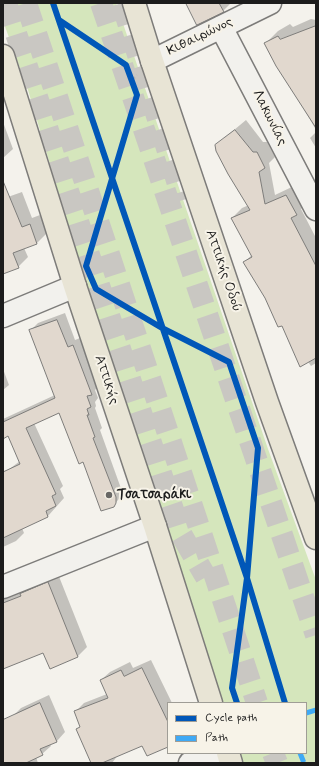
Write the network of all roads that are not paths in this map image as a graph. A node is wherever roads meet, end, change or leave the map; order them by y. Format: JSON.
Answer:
{"nodes":[{"id":1,"x":134,"y":3,"type":"edge"},
{"id":2,"x":270,"y":3,"type":"edge"},
{"id":3,"x":221,"y":27,"type":"junction"},
{"id":4,"x":3,"y":56,"type":"edge"},
{"id":5,"x":152,"y":61,"type":"junction"},
{"id":6,"x":316,"y":209,"type":"edge"},
{"id":7,"x":75,"y":286,"type":"junction"},
{"id":8,"x":3,"y":316,"type":"edge"},
{"id":9,"x":312,"y":515,"type":"edge"},
{"id":10,"x":155,"y":526,"type":"junction"},
{"id":11,"x":316,"y":538,"type":"edge"},
{"id":12,"x":3,"y":587,"type":"edge"},
{"id":13,"x":211,"y":702,"type":"edge"},
{"id":14,"x":211,"y":754,"type":"edge"},
{"id":15,"x":190,"y":763,"type":"edge"}],
"edges":[{"from":1,"to":5,"type":"main road","name":"Αττικής Οδού"},
{"from":2,"to":3,"type":"street","name":"Κιθαιρώνος"},
{"from":3,"to":5,"type":"street","name":"Κιθαιρώνος"},
{"from":3,"to":6,"type":"street","name":"Λακωνίας"},
{"from":4,"to":7,"type":"main road","name":"Αττικής"},
{"from":5,"to":9,"type":"main road","name":"Αττικής Οδού"},
{"from":7,"to":8,"type":"street"},
{"from":7,"to":10,"type":"main road","name":"Αττικής"},
{"from":9,"to":11,"type":"main road","name":"Αττικής Οδού"},
{"from":10,"to":12,"type":"street"},
{"from":10,"to":13,"type":"main road","name":"Αττικής"},
{"from":14,"to":15,"type":"street"}]}
